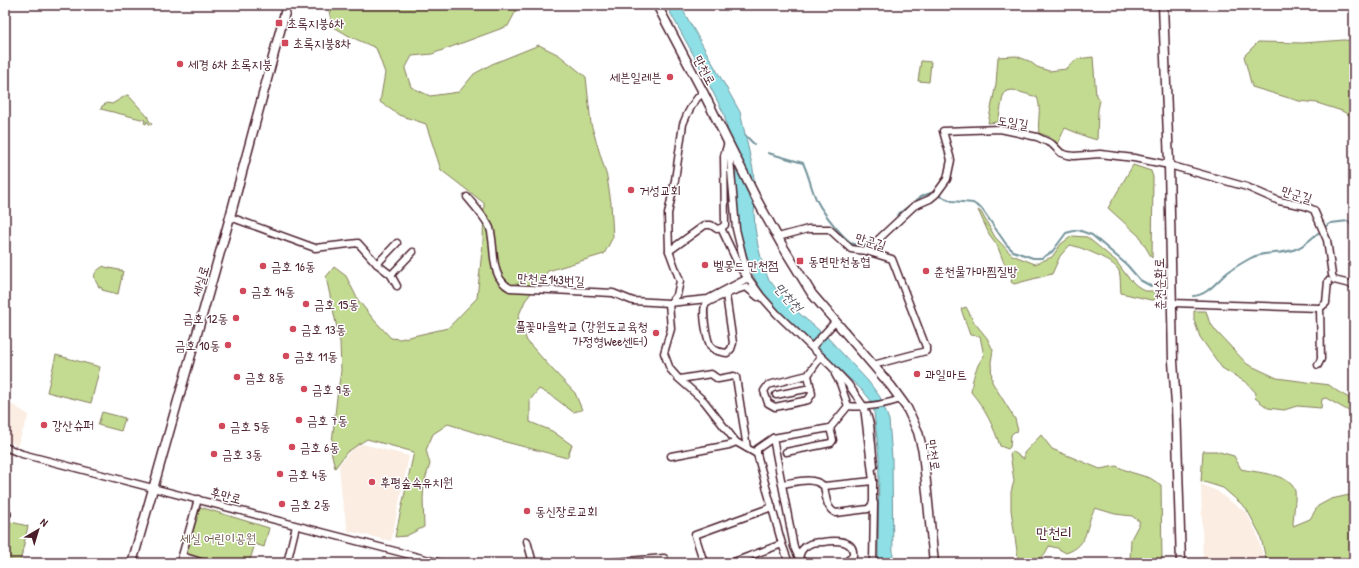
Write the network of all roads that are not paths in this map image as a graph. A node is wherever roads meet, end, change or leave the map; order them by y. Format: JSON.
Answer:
{"nodes":[{"id":1,"x":287,"y":5,"type":"edge"},
{"id":2,"x":657,"y":5,"type":"edge"},
{"id":3,"x":1163,"y":5,"type":"edge"},
{"id":4,"x":703,"y":92,"type":"junction"},
{"id":5,"x":729,"y":145,"type":"junction"},
{"id":6,"x":1169,"y":165,"type":"junction"},
{"id":7,"x":1230,"y":182,"type":"joint"},
{"id":8,"x":467,"y":197,"type":"dead end"},
{"id":9,"x":230,"y":217,"type":"junction"},
{"id":10,"x":721,"y":228,"type":"junction"},
{"id":11,"x":778,"y":237,"type":"junction"},
{"id":12,"x":397,"y":243,"type":"dead end"},
{"id":13,"x":668,"y":251,"type":"junction"},
{"id":14,"x":866,"y":251,"type":"junction"},
{"id":15,"x":413,"y":252,"type":"dead end"},
{"id":16,"x":377,"y":264,"type":"junction"},
{"id":17,"x":391,"y":275,"type":"junction"},
{"id":18,"x":748,"y":278,"type":"junction"},
{"id":19,"x":1328,"y":281,"type":"dead end"},
{"id":20,"x":397,"y":286,"type":"dead end"},
{"id":21,"x":1354,"y":286,"type":"edge"},
{"id":22,"x":726,"y":295,"type":"junction"},
{"id":23,"x":670,"y":303,"type":"junction"},
{"id":24,"x":1172,"y":303,"type":"junction"},
{"id":25,"x":1320,"y":308,"type":"junction"},
{"id":26,"x":835,"y":322,"type":"junction"},
{"id":27,"x":813,"y":347,"type":"junction"},
{"id":28,"x":820,"y":358,"type":"junction"},
{"id":29,"x":873,"y":365,"type":"junction"},
{"id":30,"x":1318,"y":365,"type":"dead end"},
{"id":31,"x":808,"y":375,"type":"junction"},
{"id":32,"x":680,"y":379,"type":"junction"},
{"id":33,"x":811,"y":388,"type":"junction"},
{"id":34,"x":776,"y":396,"type":"dead end"},
{"id":35,"x":901,"y":399,"type":"junction"},
{"id":36,"x":848,"y":406,"type":"junction"},
{"id":37,"x":865,"y":407,"type":"junction"},
{"id":38,"x":830,"y":428,"type":"junction"},
{"id":39,"x":773,"y":438,"type":"junction"},
{"id":40,"x":736,"y":442,"type":"junction"},
{"id":41,"x":5,"y":448,"type":"edge"},
{"id":42,"x":747,"y":448,"type":"junction"},
{"id":43,"x":786,"y":452,"type":"dead end"},
{"id":44,"x":757,"y":454,"type":"junction"},
{"id":45,"x":671,"y":456,"type":"dead end"},
{"id":46,"x":873,"y":481,"type":"junction"},
{"id":47,"x":782,"y":484,"type":"junction"},
{"id":48,"x":824,"y":486,"type":"junction"},
{"id":49,"x":153,"y":488,"type":"junction"},
{"id":50,"x":198,"y":499,"type":"junction"},
{"id":51,"x":772,"y":507,"type":"junction"},
{"id":52,"x":296,"y":526,"type":"junction"},
{"id":53,"x":527,"y":541,"type":"dead end"},
{"id":54,"x":782,"y":544,"type":"junction"},
{"id":55,"x":182,"y":556,"type":"junction"},
{"id":56,"x":664,"y":558,"type":"dead end"},
{"id":57,"x":799,"y":558,"type":"junction"},
{"id":58,"x":132,"y":563,"type":"edge"},
{"id":59,"x":180,"y":563,"type":"edge"},
{"id":60,"x":204,"y":563,"type":"edge"},
{"id":61,"x":287,"y":563,"type":"edge"},
{"id":62,"x":441,"y":563,"type":"edge"},
{"id":63,"x":533,"y":563,"type":"edge"},
{"id":64,"x":604,"y":563,"type":"edge"},
{"id":65,"x":704,"y":563,"type":"edge"},
{"id":66,"x":731,"y":563,"type":"edge"},
{"id":67,"x":790,"y":563,"type":"edge"},
{"id":68,"x":804,"y":563,"type":"edge"},
{"id":69,"x":846,"y":563,"type":"edge"},
{"id":70,"x":873,"y":563,"type":"edge"},
{"id":71,"x":934,"y":563,"type":"edge"},
{"id":72,"x":1181,"y":563,"type":"edge"}],
"edges":[{"from":1,"to":9,"type":"street","name":"세실로"},
{"from":2,"to":4,"type":"street","name":"만천로"},
{"from":3,"to":6,"type":"street","name":"춘천순환로"},
{"from":4,"to":5,"type":"street","name":"만천로"},
{"from":4,"to":13,"type":"street"},
{"from":5,"to":10,"type":"street"},
{"from":5,"to":11,"type":"street","name":"만천로"},
{"from":5,"to":18,"type":"street"},
{"from":6,"to":7,"type":"street","name":"도일길"},
{"from":6,"to":14,"type":"street","name":"도일길"},
{"from":6,"to":24,"type":"street","name":"춘천순환로"},
{"from":7,"to":21,"type":"street","name":"만군길"},
{"from":8,"to":23,"type":"street","name":"만천로143번길"},
{"from":9,"to":16,"type":"street"},
{"from":9,"to":49,"type":"street","name":"세실로"},
{"from":10,"to":13,"type":"street"},
{"from":10,"to":18,"type":"street"},
{"from":11,"to":14,"type":"street","name":"만군길"},
{"from":11,"to":26,"type":"street","name":"만천로"},
{"from":12,"to":16,"type":"street"},
{"from":13,"to":23,"type":"street"},
{"from":14,"to":29,"type":"street","name":"만군길"},
{"from":15,"to":17,"type":"street"},
{"from":16,"to":17,"type":"street"},
{"from":17,"to":20,"type":"street"},
{"from":18,"to":23,"type":"street","name":"만천로143번길"},
{"from":18,"to":27,"type":"street"},
{"from":19,"to":25,"type":"street"},
{"from":22,"to":22,"type":"street"},
{"from":22,"to":28,"type":"street"},
{"from":23,"to":32,"type":"street"},
{"from":24,"to":25,"type":"street"},
{"from":24,"to":72,"type":"street","name":"춘천순환로"},
{"from":25,"to":30,"type":"street"},
{"from":26,"to":27,"type":"street"},
{"from":26,"to":29,"type":"street","name":"만천로"},
{"from":27,"to":37,"type":"street"},
{"from":28,"to":31,"type":"street"},
{"from":28,"to":36,"type":"street"},
{"from":29,"to":35,"type":"street","name":"만천로"},
{"from":31,"to":33,"type":"street"},
{"from":31,"to":33,"type":"street"},
{"from":32,"to":40,"type":"street"},
{"from":32,"to":42,"type":"street"},
{"from":33,"to":34,"type":"street"},
{"from":35,"to":37,"type":"street"},
{"from":35,"to":71,"type":"street","name":"만천로"},
{"from":36,"to":37,"type":"street"},
{"from":36,"to":38,"type":"street"},
{"from":37,"to":46,"type":"street"},
{"from":37,"to":70,"type":"street"},
{"from":38,"to":39,"type":"street"},
{"from":38,"to":43,"type":"street"},
{"from":39,"to":44,"type":"street"},
{"from":39,"to":47,"type":"street"},
{"from":40,"to":42,"type":"street"},
{"from":40,"to":45,"type":"street"},
{"from":41,"to":49,"type":"street","name":"후만로"},
{"from":42,"to":44,"type":"street"},
{"from":44,"to":51,"type":"street"},
{"from":46,"to":48,"type":"street"},
{"from":46,"to":48,"type":"street"},
{"from":47,"to":48,"type":"street"},
{"from":47,"to":57,"type":"street"},
{"from":49,"to":50,"type":"street","name":"후만로"},
{"from":49,"to":58,"type":"street","name":"세실로"},
{"from":50,"to":52,"type":"street","name":"후만로"},
{"from":50,"to":55,"type":"street"},
{"from":51,"to":54,"type":"street"},
{"from":51,"to":65,"type":"street"},
{"from":52,"to":61,"type":"street"},
{"from":52,"to":62,"type":"street","name":"후만로"},
{"from":53,"to":63,"type":"street"},
{"from":54,"to":66,"type":"street"},
{"from":54,"to":67,"type":"street"},
{"from":55,"to":59,"type":"street"},
{"from":55,"to":60,"type":"street"},
{"from":56,"to":64,"type":"street"},
{"from":57,"to":68,"type":"street"},
{"from":57,"to":69,"type":"street"}]}
